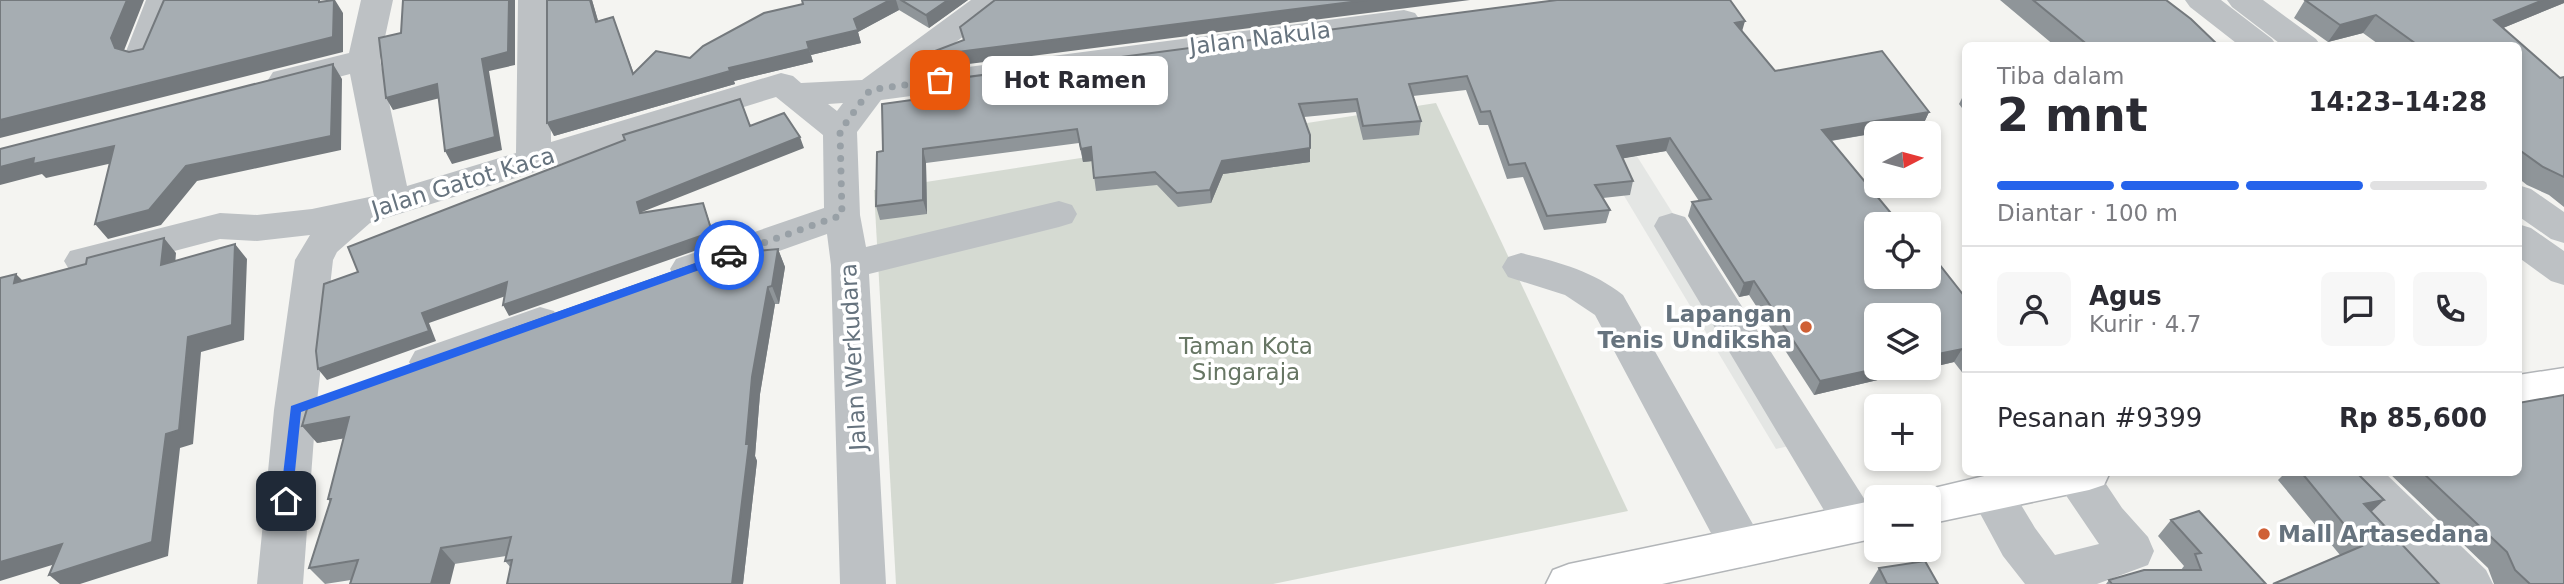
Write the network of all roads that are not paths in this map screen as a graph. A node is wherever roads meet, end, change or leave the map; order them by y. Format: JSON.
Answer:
{"nodes":[{"id":1,"x":162,"y":0,"type":"edge"},
{"id":2,"x":377,"y":0,"type":"edge"},
{"id":3,"x":534,"y":0,"type":"edge"},
{"id":4,"x":991,"y":0,"type":"edge"},
{"id":5,"x":2201,"y":0,"type":"edge"},
{"id":6,"x":2243,"y":0,"type":"edge"},
{"id":7,"x":1336,"y":14,"type":"edge"},
{"id":8,"x":1435,"y":16,"type":"edge"},
{"id":9,"x":2249,"y":36,"type":"edge"},
{"id":10,"x":2283,"y":42,"type":"edge"},
{"id":11,"x":141,"y":54,"type":"edge"},
{"id":12,"x":364,"y":60,"type":"junction"},
{"id":13,"x":256,"y":88,"type":"edge"},
{"id":14,"x":788,"y":89,"type":"junction"},
{"id":15,"x":870,"y":90,"type":"junction"},
{"id":16,"x":840,"y":131,"type":"junction"},
{"id":17,"x":533,"y":161,"type":"junction"},
{"id":18,"x":2522,"y":201,"type":"edge"},
{"id":19,"x":375,"y":209,"type":"junction"},
{"id":20,"x":1059,"y":214,"type":"dead end"},
{"id":21,"x":842,"y":215,"type":"junction"},
{"id":22,"x":1672,"y":226,"type":"dead end"},
{"id":23,"x":2564,"y":230,"type":"edge"},
{"id":24,"x":2522,"y":240,"type":"edge"},
{"id":25,"x":83,"y":261,"type":"edge"},
{"id":26,"x":850,"y":265,"type":"junction"},
{"id":27,"x":1521,"y":267,"type":"dead end"},
{"id":28,"x":2564,"y":271,"type":"edge"},
{"id":29,"x":660,"y":280,"type":"edge"},
{"id":30,"x":569,"y":312,"type":"edge"},
{"id":31,"x":399,"y":373,"type":"edge"},
{"id":32,"x":2564,"y":384,"type":"edge"},
{"id":33,"x":2522,"y":390,"type":"edge"},
{"id":34,"x":334,"y":396,"type":"edge"},
{"id":35,"x":295,"y":410,"type":"junction"},
{"id":36,"x":2072,"y":476,"type":"edge"},
{"id":37,"x":2083,"y":476,"type":"edge"},
{"id":38,"x":2359,"y":476,"type":"edge"},
{"id":39,"x":1991,"y":492,"type":"junction"},
{"id":40,"x":1941,"y":503,"type":"edge"},
{"id":41,"x":1864,"y":519,"type":"edge"},
{"id":42,"x":1864,"y":522,"type":"edge"},
{"id":43,"x":1743,"y":549,"type":"junction"},
{"id":44,"x":2132,"y":551,"type":"junction"},
{"id":45,"x":1638,"y":577,"type":"edge"},
{"id":46,"x":2049,"y":581,"type":"edge"},
{"id":47,"x":280,"y":584,"type":"edge"},
{"id":48,"x":863,"y":584,"type":"edge"},
{"id":49,"x":1569,"y":584,"type":"edge"},
{"id":50,"x":2162,"y":584,"type":"edge"},
{"id":51,"x":2470,"y":584,"type":"edge"}],
"edges":[{"from":1,"to":11,"type":"street"},
{"from":2,"to":12,"type":"street"},
{"from":3,"to":17,"type":"street"},
{"from":4,"to":15,"type":"street"},
{"from":5,"to":9,"type":"street"},
{"from":6,"to":9,"type":"street"},
{"from":7,"to":8,"type":"street","name":"Jalan Nakula"},
{"from":7,"to":15,"type":"street","name":"Jalan Nakula"},
{"from":9,"to":10,"type":"street"},
{"from":12,"to":13,"type":"street"},
{"from":12,"to":19,"type":"street"},
{"from":14,"to":15,"type":"street","name":"Jalan Gatot Kaca"},
{"from":14,"to":16,"type":"street"},
{"from":14,"to":17,"type":"street","name":"Jalan Gatot Kaca"},
{"from":15,"to":16,"type":"street"},
{"from":16,"to":21,"type":"street","name":"Jalan Werkudara"},
{"from":17,"to":19,"type":"street","name":"Jalan Gatot Kaca"},
{"from":18,"to":23,"type":"street"},
{"from":19,"to":25,"type":"street"},
{"from":19,"to":35,"type":"street","name":"Jalan Gatot Kaca"},
{"from":20,"to":26,"type":"street"},
{"from":21,"to":26,"type":"street","name":"Jalan Werkudara"},
{"from":21,"to":29,"type":"street"},
{"from":22,"to":41,"type":"street"},
{"from":24,"to":28,"type":"street"},
{"from":26,"to":48,"type":"street","name":"Jalan Werkudara"},
{"from":27,"to":43,"type":"street"},
{"from":30,"to":31,"type":"street"},
{"from":32,"to":33,"type":"highway"},
{"from":34,"to":35,"type":"street"},
{"from":35,"to":47,"type":"street","name":"Jalan Gatot Kaca"},
{"from":36,"to":39,"type":"highway"},
{"from":37,"to":44,"type":"street"},
{"from":38,"to":51,"type":"street"},
{"from":39,"to":40,"type":"highway"},
{"from":39,"to":46,"type":"street"},
{"from":42,"to":43,"type":"highway"},
{"from":43,"to":45,"type":"highway"},
{"from":44,"to":46,"type":"street"},
{"from":44,"to":50,"type":"street"},
{"from":45,"to":49,"type":"highway"}]}
